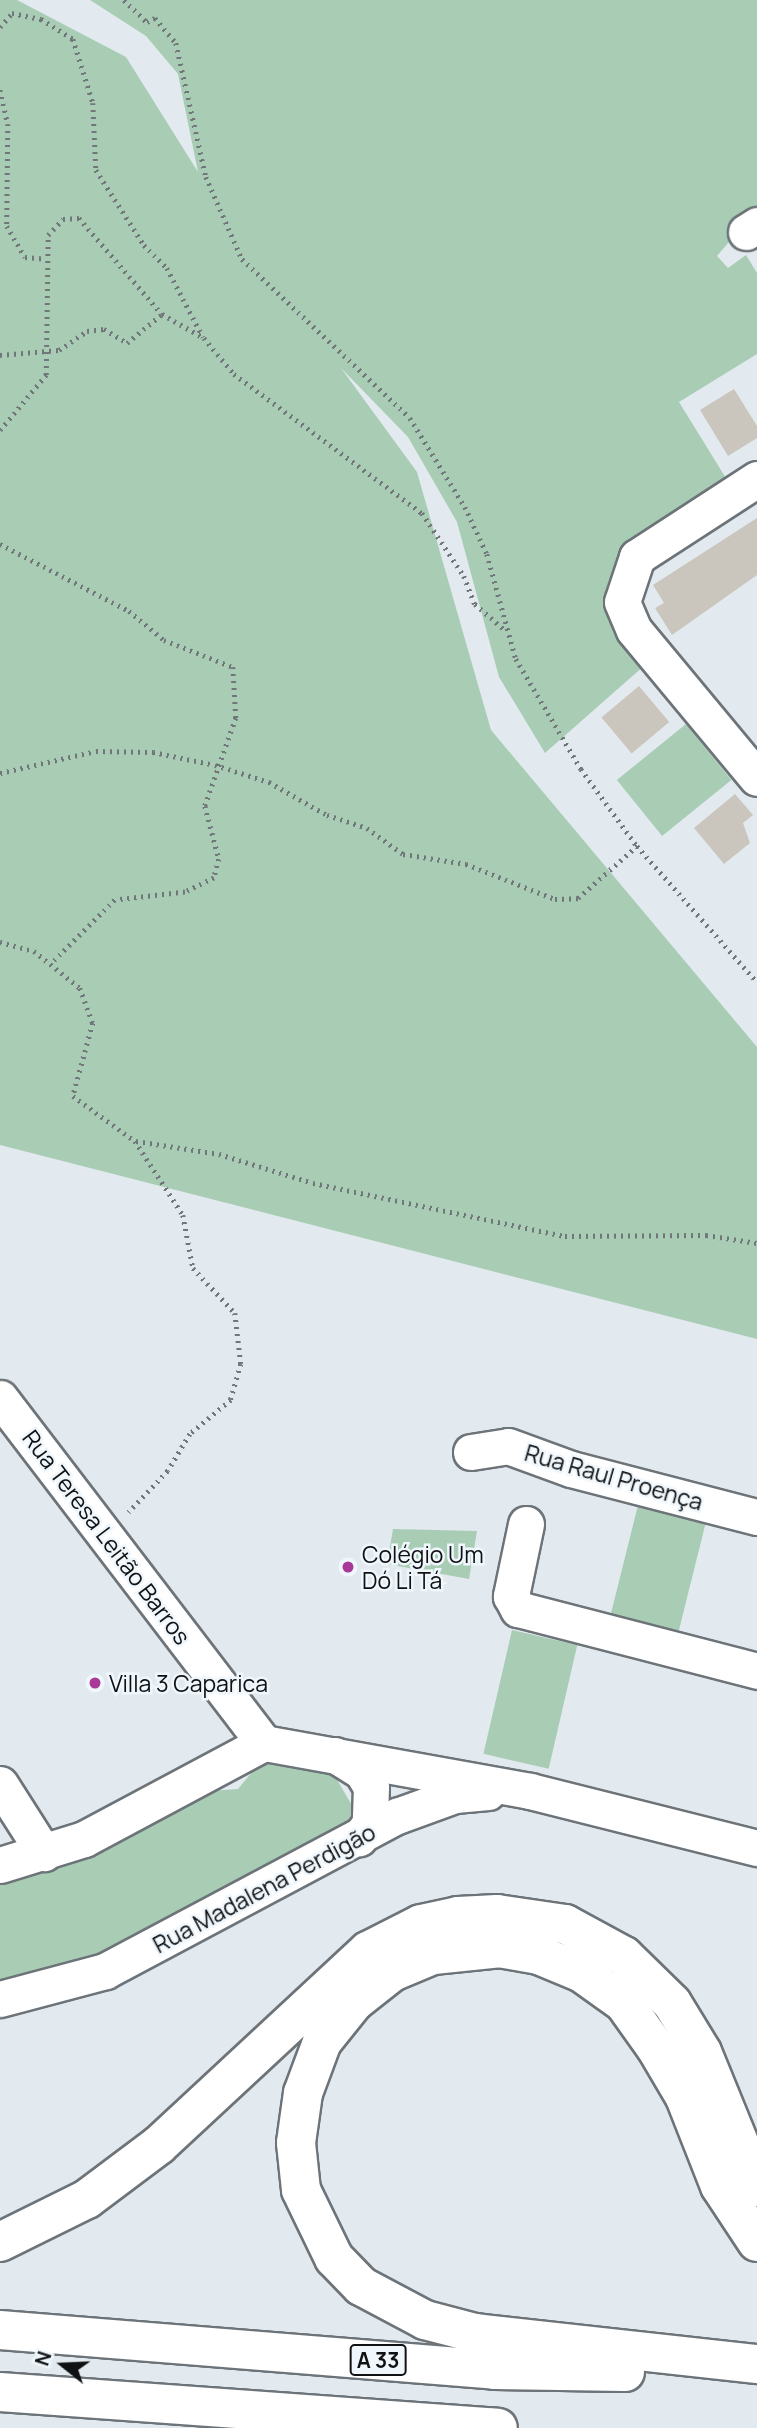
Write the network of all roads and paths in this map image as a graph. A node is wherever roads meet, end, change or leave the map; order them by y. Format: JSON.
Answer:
{"nodes":[{"id":1,"x":124,"y":0,"type":"edge"},
{"id":2,"x":0,"y":27,"type":"edge"},
{"id":3,"x":0,"y":90,"type":"edge"},
{"id":4,"x":46,"y":259,"type":"junction"},
{"id":5,"x":162,"y":314,"type":"junction"},
{"id":6,"x":204,"y":338,"type":"junction"},
{"id":7,"x":48,"y":351,"type":"junction"},
{"id":8,"x":0,"y":355,"type":"edge"},
{"id":9,"x":0,"y":430,"type":"edge"},
{"id":10,"x":757,"y":480,"type":"edge"},
{"id":11,"x":0,"y":544,"type":"edge"},
{"id":12,"x":507,"y":631,"type":"junction"},
{"id":13,"x":750,"y":757,"type":"edge"},
{"id":14,"x":215,"y":765,"type":"junction"},
{"id":15,"x":0,"y":773,"type":"edge"},
{"id":16,"x":637,"y":846,"type":"junction"},
{"id":17,"x":0,"y":942,"type":"edge"},
{"id":18,"x":52,"y":964,"type":"junction"},
{"id":19,"x":757,"y":982,"type":"edge"},
{"id":20,"x":135,"y":1141,"type":"junction"},
{"id":21,"x":757,"y":1242,"type":"edge"},
{"id":22,"x":0,"y":1398,"type":"edge"},
{"id":23,"x":471,"y":1452,"type":"dead end"},
{"id":24,"x":757,"y":1517,"type":"edge"},
{"id":25,"x":526,"y":1524,"type":"dead end"},
{"id":26,"x":103,"y":1531,"type":"junction"},
{"id":27,"x":757,"y":1671,"type":"edge"},
{"id":28,"x":264,"y":1743,"type":"junction"},
{"id":29,"x":317,"y":1749,"type":"junction"},
{"id":30,"x":0,"y":1784,"type":"edge"},
{"id":31,"x":530,"y":1791,"type":"junction"},
{"id":32,"x":359,"y":1838,"type":"junction"},
{"id":33,"x":757,"y":1848,"type":"edge"},
{"id":34,"x":44,"y":1853,"type":"junction"},
{"id":35,"x":0,"y":1865,"type":"edge"},
{"id":36,"x":0,"y":1999,"type":"edge"},
{"id":37,"x":757,"y":2187,"type":"edge"},
{"id":38,"x":0,"y":2242,"type":"edge"},
{"id":39,"x":757,"y":2242,"type":"edge"},
{"id":40,"x":0,"y":2330,"type":"edge"},
{"id":41,"x":757,"y":2364,"type":"edge"},
{"id":42,"x":757,"y":2375,"type":"edge"},
{"id":43,"x":0,"y":2392,"type":"edge"},
{"id":44,"x":498,"y":2428,"type":"edge"}],
"edges":[{"from":1,"to":12,"type":"path"},
{"from":2,"to":6,"type":"path"},
{"from":3,"to":4,"type":"path"},
{"from":4,"to":5,"type":"path"},
{"from":4,"to":7,"type":"path"},
{"from":5,"to":6,"type":"path"},
{"from":5,"to":7,"type":"path"},
{"from":6,"to":12,"type":"path"},
{"from":7,"to":8,"type":"path"},
{"from":7,"to":9,"type":"path"},
{"from":10,"to":13,"type":"street"},
{"from":11,"to":14,"type":"path"},
{"from":12,"to":16,"type":"path"},
{"from":14,"to":15,"type":"path"},
{"from":14,"to":16,"type":"path"},
{"from":14,"to":18,"type":"path"},
{"from":16,"to":19,"type":"path"},
{"from":17,"to":18,"type":"path"},
{"from":18,"to":20,"type":"path"},
{"from":20,"to":21,"type":"path"},
{"from":20,"to":26,"type":"path"},
{"from":22,"to":26,"type":"street","name":"Rua Teresa Leitão Barros"},
{"from":23,"to":24,"type":"street","name":"Rua Raul Proença"},
{"from":25,"to":27,"type":"street"},
{"from":26,"to":28,"type":"street","name":"Rua Teresa Leitão Barros"},
{"from":28,"to":29,"type":"street","name":"Rua Madalena Perdigão"},
{"from":28,"to":34,"type":"street"},
{"from":29,"to":31,"type":"street","name":"Rua Madalena Perdigão"},
{"from":29,"to":32,"type":"street"},
{"from":30,"to":34,"type":"street"},
{"from":31,"to":32,"type":"street","name":"Rua Madalena Perdigão"},
{"from":31,"to":33,"type":"street","name":"Rua Madalena Perdigão"},
{"from":32,"to":36,"type":"street","name":"Rua Madalena Perdigão"},
{"from":34,"to":35,"type":"street"},
{"from":37,"to":38,"type":"highway"},
{"from":39,"to":41,"type":"highway"},
{"from":40,"to":42,"type":"highway","number":"A 33"},
{"from":43,"to":44,"type":"highway"}]}
